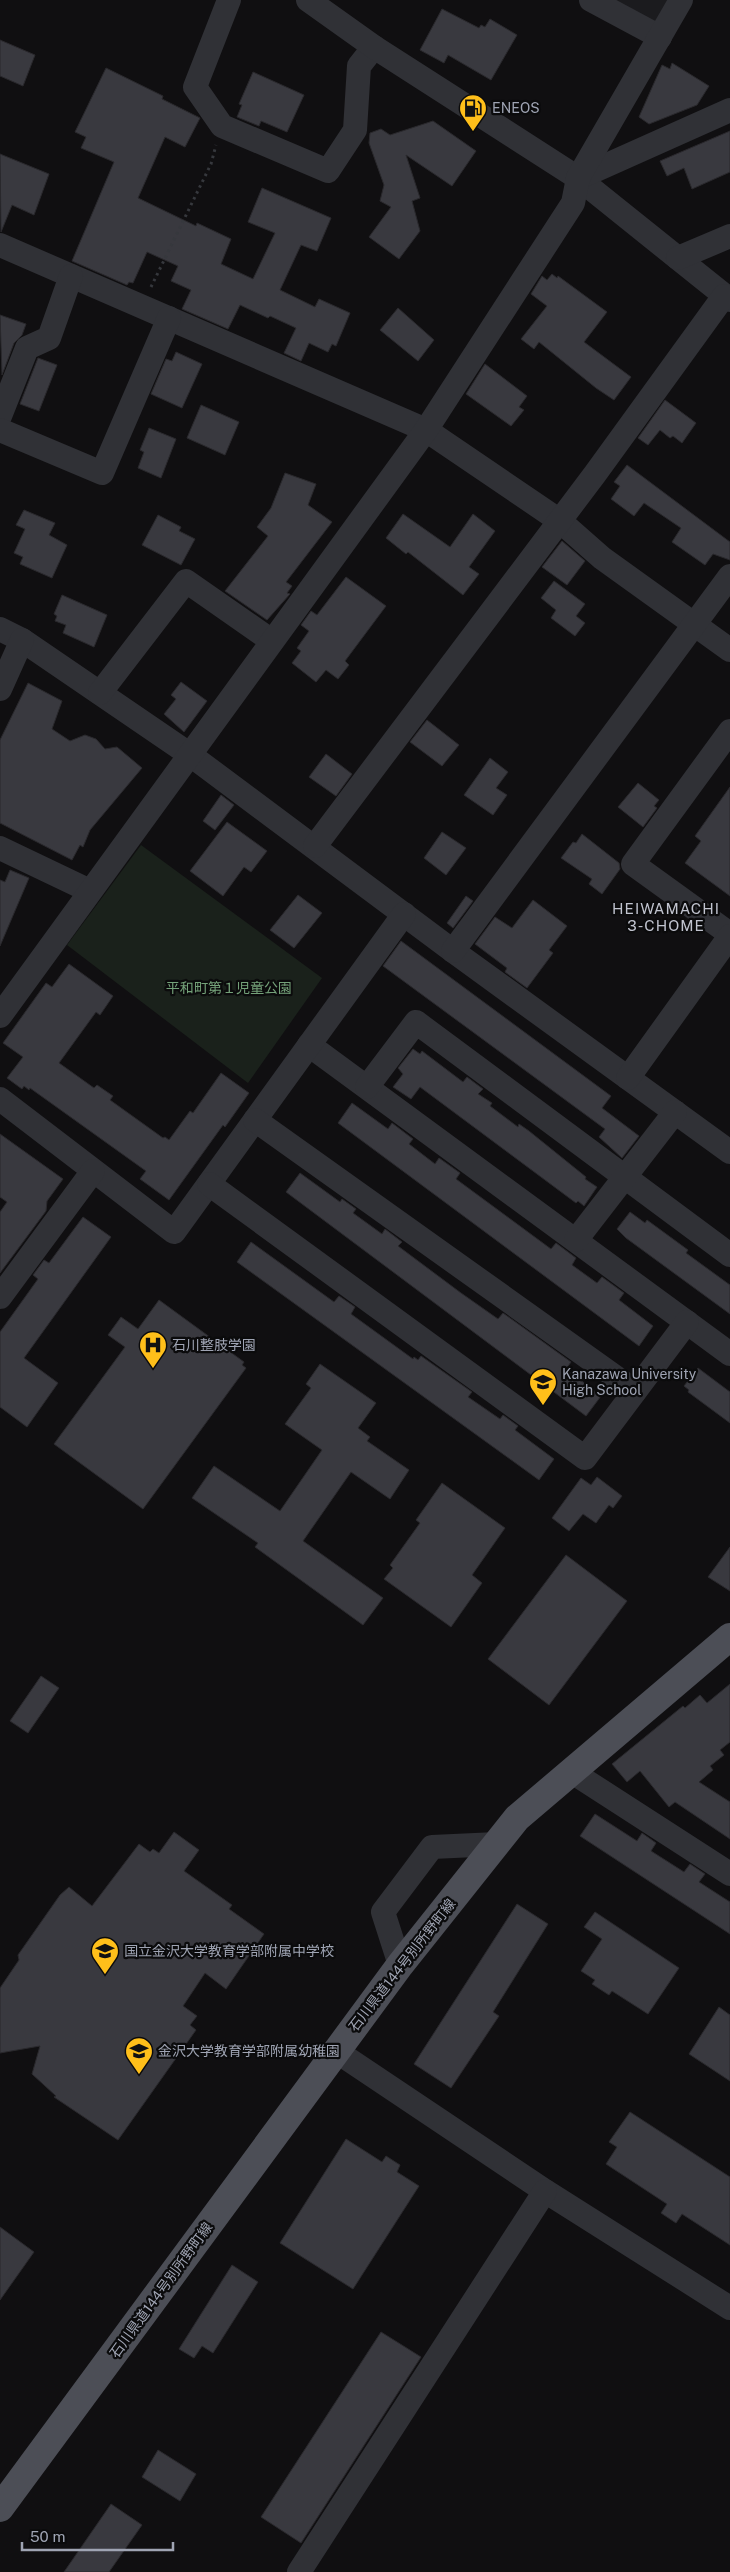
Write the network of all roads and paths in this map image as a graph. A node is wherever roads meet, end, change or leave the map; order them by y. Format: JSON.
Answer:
{"nodes":[{"id":1,"x":230,"y":0,"type":"edge"},
{"id":2,"x":308,"y":0,"type":"edge"},
{"id":3,"x":591,"y":0,"type":"edge"},
{"id":4,"x":681,"y":0,"type":"edge"},
{"id":5,"x":660,"y":37,"type":"junction"},
{"id":6,"x":374,"y":47,"type":"junction"},
{"id":7,"x":730,"y":110,"type":"edge"},
{"id":8,"x":222,"y":126,"type":"junction"},
{"id":9,"x":578,"y":178,"type":"junction"},
{"id":10,"x":730,"y":236,"type":"edge"},
{"id":11,"x":0,"y":245,"type":"edge"},
{"id":12,"x":678,"y":258,"type":"junction"},
{"id":13,"x":71,"y":276,"type":"junction"},
{"id":14,"x":727,"y":298,"type":"edge"},
{"id":15,"x":142,"y":306,"type":"junction"},
{"id":16,"x":169,"y":318,"type":"junction"},
{"id":17,"x":0,"y":416,"type":"edge"},
{"id":18,"x":0,"y":430,"type":"edge"},
{"id":19,"x":426,"y":430,"type":"junction"},
{"id":20,"x":560,"y":521,"type":"junction"},
{"id":21,"x":730,"y":576,"type":"edge"},
{"id":22,"x":693,"y":624,"type":"junction"},
{"id":23,"x":0,"y":630,"type":"edge"},
{"id":24,"x":22,"y":640,"type":"junction"},
{"id":25,"x":272,"y":641,"type":"junction"},
{"id":26,"x":730,"y":650,"type":"edge"},
{"id":27,"x":0,"y":688,"type":"edge"},
{"id":28,"x":100,"y":693,"type":"junction"},
{"id":29,"x":730,"y":731,"type":"edge"},
{"id":30,"x":189,"y":754,"type":"junction"},
{"id":31,"x":314,"y":846,"type":"junction"},
{"id":32,"x":0,"y":848,"type":"edge"},
{"id":33,"x":90,"y":891,"type":"junction"},
{"id":34,"x":404,"y":914,"type":"junction"},
{"id":35,"x":730,"y":935,"type":"edge"},
{"id":36,"x":453,"y":952,"type":"junction"},
{"id":37,"x":0,"y":1016,"type":"edge"},
{"id":38,"x":309,"y":1045,"type":"junction"},
{"id":39,"x":628,"y":1078,"type":"junction"},
{"id":40,"x":367,"y":1087,"type":"junction"},
{"id":41,"x":0,"y":1099,"type":"edge"},
{"id":42,"x":675,"y":1112,"type":"junction"},
{"id":43,"x":255,"y":1120,"type":"junction"},
{"id":44,"x":730,"y":1152,"type":"edge"},
{"id":45,"x":93,"y":1171,"type":"junction"},
{"id":46,"x":624,"y":1178,"type":"junction"},
{"id":47,"x":209,"y":1184,"type":"junction"},
{"id":48,"x":576,"y":1240,"type":"junction"},
{"id":49,"x":730,"y":1255,"type":"edge"},
{"id":50,"x":0,"y":1297,"type":"edge"},
{"id":51,"x":687,"y":1322,"type":"junction"},
{"id":52,"x":730,"y":1354,"type":"edge"},
{"id":53,"x":634,"y":1392,"type":"junction"},
{"id":54,"x":730,"y":1637,"type":"edge"},
{"id":55,"x":572,"y":1772,"type":"junction"},
{"id":56,"x":497,"y":1844,"type":"junction"},
{"id":57,"x":730,"y":1874,"type":"edge"},
{"id":58,"x":400,"y":1965,"type":"junction"},
{"id":59,"x":336,"y":2052,"type":"junction"},
{"id":60,"x":545,"y":2191,"type":"junction"},
{"id":61,"x":730,"y":2308,"type":"edge"},
{"id":62,"x":0,"y":2508,"type":"edge"},
{"id":63,"x":299,"y":2572,"type":"edge"}],
"edges":[{"from":1,"to":8,"type":"street"},
{"from":2,"to":6,"type":"street"},
{"from":3,"to":5,"type":"street"},
{"from":4,"to":5,"type":"street"},
{"from":5,"to":9,"type":"street"},
{"from":6,"to":8,"type":"street"},
{"from":6,"to":9,"type":"street"},
{"from":7,"to":9,"type":"street"},
{"from":8,"to":15,"type":"path"},
{"from":9,"to":12,"type":"street"},
{"from":9,"to":19,"type":"street"},
{"from":10,"to":12,"type":"street"},
{"from":11,"to":13,"type":"street"},
{"from":12,"to":14,"type":"street"},
{"from":13,"to":15,"type":"street"},
{"from":13,"to":17,"type":"street"},
{"from":14,"to":20,"type":"street"},
{"from":15,"to":16,"type":"street"},
{"from":16,"to":18,"type":"street"},
{"from":16,"to":19,"type":"street"},
{"from":19,"to":20,"type":"street"},
{"from":19,"to":25,"type":"street"},
{"from":20,"to":22,"type":"street"},
{"from":20,"to":31,"type":"street"},
{"from":21,"to":22,"type":"street"},
{"from":22,"to":26,"type":"street"},
{"from":22,"to":36,"type":"street"},
{"from":23,"to":24,"type":"street"},
{"from":24,"to":27,"type":"street"},
{"from":24,"to":28,"type":"street"},
{"from":25,"to":28,"type":"street"},
{"from":25,"to":30,"type":"street"},
{"from":28,"to":30,"type":"street"},
{"from":29,"to":35,"type":"street"},
{"from":30,"to":31,"type":"street"},
{"from":30,"to":33,"type":"street"},
{"from":31,"to":34,"type":"street"},
{"from":32,"to":33,"type":"street"},
{"from":33,"to":37,"type":"street"},
{"from":34,"to":36,"type":"street"},
{"from":34,"to":38,"type":"street"},
{"from":35,"to":39,"type":"street"},
{"from":36,"to":39,"type":"street"},
{"from":38,"to":40,"type":"street"},
{"from":38,"to":43,"type":"street"},
{"from":39,"to":42,"type":"street"},
{"from":40,"to":46,"type":"street"},
{"from":40,"to":48,"type":"street"},
{"from":41,"to":45,"type":"street"},
{"from":42,"to":44,"type":"street"},
{"from":42,"to":46,"type":"street"},
{"from":43,"to":47,"type":"street"},
{"from":43,"to":53,"type":"street"},
{"from":45,"to":47,"type":"street"},
{"from":45,"to":50,"type":"street"},
{"from":46,"to":48,"type":"street"},
{"from":46,"to":49,"type":"street"},
{"from":47,"to":53,"type":"street"},
{"from":48,"to":51,"type":"street"},
{"from":51,"to":52,"type":"street"},
{"from":51,"to":53,"type":"street"},
{"from":54,"to":55,"type":"main road","name":"石川県道144号別所野町線"},
{"from":55,"to":56,"type":"main road","name":"石川県道144号別所野町線"},
{"from":55,"to":57,"type":"street"},
{"from":56,"to":58,"type":"main road","name":"石川県道144号別所野町線"},
{"from":56,"to":58,"type":"street"},
{"from":58,"to":59,"type":"main road","name":"石川県道144号別所野町線"},
{"from":59,"to":60,"type":"street"},
{"from":59,"to":62,"type":"main road","name":"石川県道144号別所野町線"},
{"from":60,"to":61,"type":"street"},
{"from":60,"to":63,"type":"street"}]}
